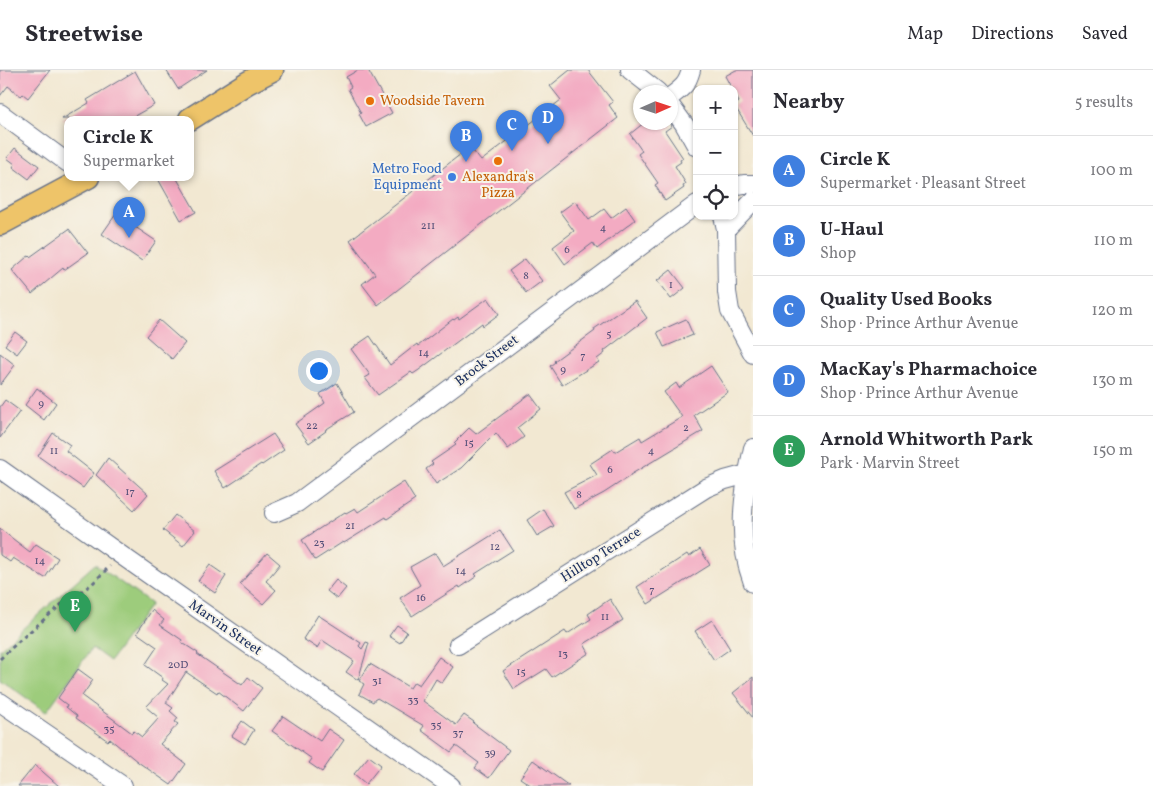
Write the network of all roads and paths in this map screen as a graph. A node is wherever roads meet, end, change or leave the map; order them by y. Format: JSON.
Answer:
{"nodes":[{"id":1,"x":272,"y":70,"type":"edge"},
{"id":2,"x":630,"y":70,"type":"edge"},
{"id":3,"x":692,"y":70,"type":"edge"},
{"id":4,"x":649,"y":85,"type":"edge"},
{"id":5,"x":678,"y":91,"type":"edge"},
{"id":6,"x":0,"y":113,"type":"edge"},
{"id":7,"x":194,"y":116,"type":"edge"},
{"id":8,"x":678,"y":116,"type":"edge"},
{"id":9,"x":693,"y":140,"type":"edge"},
{"id":10,"x":64,"y":160,"type":"edge"},
{"id":11,"x":80,"y":181,"type":"edge"},
{"id":12,"x":753,"y":184,"type":"edge"},
{"id":13,"x":738,"y":185,"type":"edge"},
{"id":14,"x":753,"y":201,"type":"edge"},
{"id":15,"x":693,"y":207,"type":"edge"},
{"id":16,"x":724,"y":223,"type":"edge"},
{"id":17,"x":0,"y":224,"type":"edge"},
{"id":18,"x":753,"y":354,"type":"edge"},
{"id":19,"x":753,"y":448,"type":"edge"},
{"id":20,"x":0,"y":469,"type":"edge"},
{"id":21,"x":747,"y":474,"type":"junction"},
{"id":22,"x":274,"y":513,"type":"dead end"},
{"id":23,"x":121,"y":555,"type":"junction"},
{"id":24,"x":753,"y":583,"type":"edge"},
{"id":25,"x":458,"y":645,"type":"dead end"},
{"id":26,"x":0,"y":659,"type":"edge"},
{"id":27,"x":0,"y":702,"type":"edge"},
{"id":28,"x":123,"y":786,"type":"edge"},
{"id":29,"x":451,"y":786,"type":"edge"}],
"edges":[{"from":1,"to":7,"type":"main road"},
{"from":2,"to":4,"type":"street"},
{"from":3,"to":5,"type":"street"},
{"from":6,"to":10,"type":"street"},
{"from":8,"to":9,"type":"street"},
{"from":11,"to":17,"type":"main road"},
{"from":12,"to":13,"type":"street"},
{"from":14,"to":16,"type":"street"},
{"from":15,"to":22,"type":"street","name":"Brock Street"},
{"from":16,"to":18,"type":"street"},
{"from":19,"to":21,"type":"street"},
{"from":20,"to":23,"type":"street","name":"Marvin Street"},
{"from":21,"to":24,"type":"street"},
{"from":21,"to":25,"type":"street","name":"Hilltop Terrace"},
{"from":23,"to":26,"type":"path"},
{"from":23,"to":29,"type":"street","name":"Marvin Street"},
{"from":27,"to":28,"type":"street"}]}
